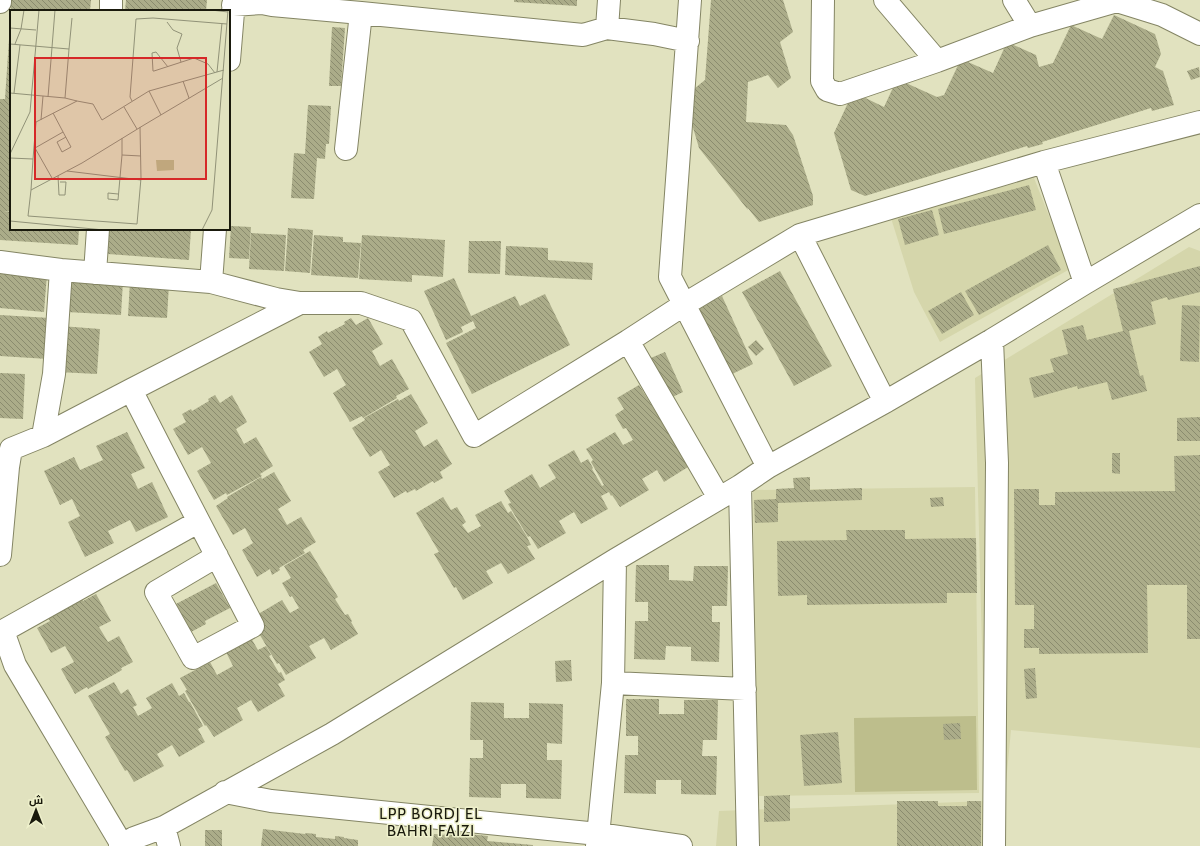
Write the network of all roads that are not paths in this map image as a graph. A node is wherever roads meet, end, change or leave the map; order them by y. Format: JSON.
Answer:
{"nodes":[{"id":1,"x":609,"y":0,"type":"edge"},
{"id":2,"x":690,"y":0,"type":"edge"},
{"id":3,"x":823,"y":0,"type":"edge"},
{"id":4,"x":885,"y":0,"type":"edge"},
{"id":5,"x":1014,"y":0,"type":"edge"},
{"id":6,"x":234,"y":2,"type":"edge"},
{"id":7,"x":361,"y":13,"type":"junction"},
{"id":8,"x":1030,"y":26,"type":"junction"},
{"id":9,"x":606,"y":28,"type":"junction"},
{"id":10,"x":1200,"y":34,"type":"edge"},
{"id":11,"x":688,"y":41,"type":"junction"},
{"id":12,"x":230,"y":48,"type":"edge"},
{"id":13,"x":937,"y":61,"type":"junction"},
{"id":14,"x":1200,"y":122,"type":"edge"},
{"id":15,"x":346,"y":149,"type":"dead end"},
{"id":16,"x":1044,"y":162,"type":"junction"},
{"id":17,"x":1200,"y":215,"type":"edge"},
{"id":18,"x":98,"y":230,"type":"edge"},
{"id":19,"x":215,"y":230,"type":"edge"},
{"id":20,"x":800,"y":235,"type":"junction"},
{"id":21,"x":0,"y":262,"type":"edge"},
{"id":22,"x":61,"y":270,"type":"junction"},
{"id":23,"x":96,"y":273,"type":"junction"},
{"id":24,"x":211,"y":282,"type":"junction"},
{"id":25,"x":1085,"y":283,"type":"junction"},
{"id":26,"x":300,"y":303,"type":"junction"},
{"id":27,"x":685,"y":304,"type":"junction"},
{"id":28,"x":992,"y":340,"type":"junction"},
{"id":29,"x":628,"y":341,"type":"junction"},
{"id":30,"x":131,"y":390,"type":"junction"},
{"id":31,"x":885,"y":402,"type":"junction"},
{"id":32,"x":43,"y":436,"type":"junction"},
{"id":33,"x":768,"y":467,"type":"junction"},
{"id":34,"x":740,"y":486,"type":"junction"},
{"id":35,"x":719,"y":498,"type":"junction"},
{"id":36,"x":198,"y":522,"type":"junction"},
{"id":37,"x":0,"y":556,"type":"edge"},
{"id":38,"x":217,"y":556,"type":"junction"},
{"id":39,"x":615,"y":560,"type":"junction"},
{"id":40,"x":613,"y":683,"type":"junction"},
{"id":41,"x":745,"y":689,"type":"junction"},
{"id":42,"x":225,"y":792,"type":"junction"},
{"id":43,"x":166,"y":836,"type":"edge"},
{"id":44,"x":597,"y":840,"type":"edge"},
{"id":45,"x":121,"y":846,"type":"edge"},
{"id":46,"x":681,"y":846,"type":"edge"},
{"id":47,"x":748,"y":846,"type":"edge"},
{"id":48,"x":994,"y":846,"type":"edge"}],
"edges":[{"from":1,"to":9,"type":"street"},
{"from":2,"to":11,"type":"street"},
{"from":3,"to":13,"type":"street"},
{"from":4,"to":13,"type":"street"},
{"from":5,"to":8,"type":"street"},
{"from":6,"to":7,"type":"street"},
{"from":6,"to":12,"type":"street"},
{"from":7,"to":9,"type":"street"},
{"from":7,"to":15,"type":"street"},
{"from":8,"to":10,"type":"street"},
{"from":8,"to":13,"type":"street"},
{"from":9,"to":11,"type":"street"},
{"from":11,"to":27,"type":"street"},
{"from":14,"to":16,"type":"street"},
{"from":16,"to":20,"type":"street"},
{"from":16,"to":25,"type":"street"},
{"from":17,"to":25,"type":"street"},
{"from":18,"to":23,"type":"street"},
{"from":19,"to":24,"type":"street"},
{"from":20,"to":27,"type":"street"},
{"from":20,"to":31,"type":"street"},
{"from":21,"to":22,"type":"street"},
{"from":22,"to":23,"type":"street"},
{"from":22,"to":32,"type":"street"},
{"from":23,"to":24,"type":"street"},
{"from":24,"to":26,"type":"street"},
{"from":25,"to":28,"type":"street"},
{"from":26,"to":29,"type":"street"},
{"from":26,"to":30,"type":"street"},
{"from":27,"to":29,"type":"street"},
{"from":27,"to":33,"type":"street"},
{"from":28,"to":31,"type":"street"},
{"from":28,"to":48,"type":"street"},
{"from":29,"to":35,"type":"street"},
{"from":30,"to":32,"type":"street"},
{"from":30,"to":36,"type":"street"},
{"from":31,"to":33,"type":"street"},
{"from":32,"to":37,"type":"street"},
{"from":33,"to":34,"type":"street"},
{"from":34,"to":35,"type":"street"},
{"from":34,"to":41,"type":"street"},
{"from":35,"to":39,"type":"street"},
{"from":36,"to":38,"type":"street"},
{"from":36,"to":45,"type":"street"},
{"from":38,"to":38,"type":"street"},
{"from":39,"to":40,"type":"street"},
{"from":39,"to":42,"type":"street"},
{"from":40,"to":41,"type":"street"},
{"from":40,"to":44,"type":"street"},
{"from":41,"to":47,"type":"street"},
{"from":42,"to":43,"type":"street"},
{"from":42,"to":44,"type":"street"},
{"from":43,"to":45,"type":"street"},
{"from":44,"to":46,"type":"street"}]}
